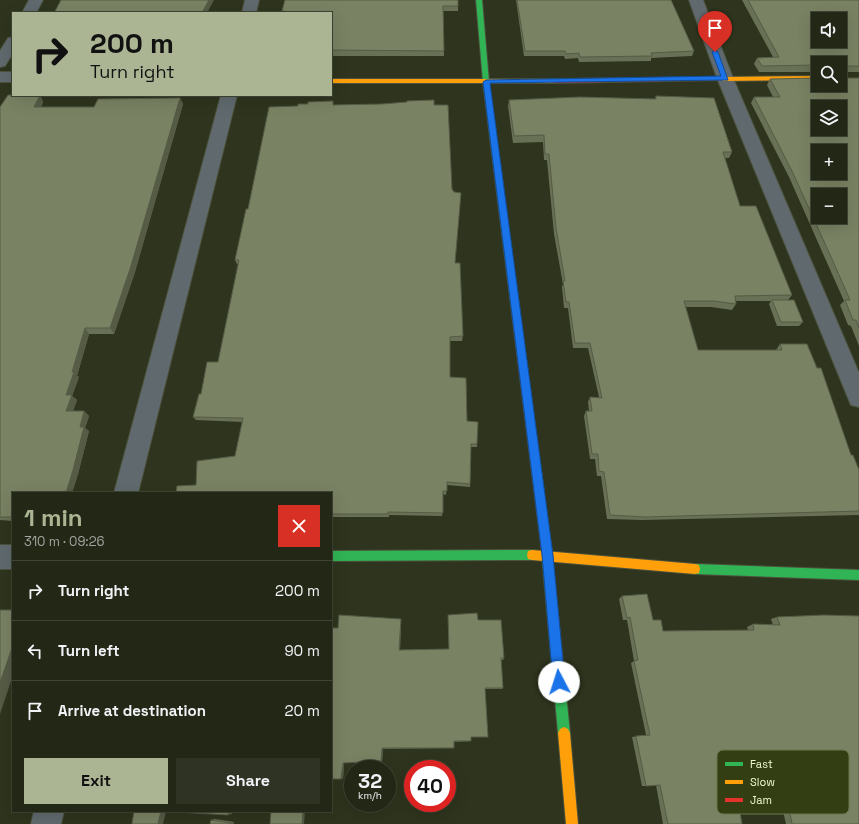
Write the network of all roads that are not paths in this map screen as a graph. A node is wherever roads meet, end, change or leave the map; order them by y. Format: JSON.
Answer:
{"nodes":[{"id":1,"x":36,"y":0,"type":"edge"},
{"id":2,"x":252,"y":0,"type":"edge"},
{"id":3,"x":478,"y":0,"type":"edge"},
{"id":4,"x":696,"y":0,"type":"edge"},
{"id":5,"x":30,"y":12,"type":"edge"},
{"id":6,"x":249,"y":12,"type":"edge"},
{"id":7,"x":12,"y":43,"type":"edge"},
{"id":8,"x":0,"y":63,"type":"edge"},
{"id":9,"x":0,"y":77,"type":"edge"},
{"id":10,"x":12,"y":77,"type":"edge"},
{"id":11,"x":725,"y":78,"type":"junction"},
{"id":12,"x":811,"y":78,"type":"edge"},
{"id":13,"x":332,"y":81,"type":"edge"},
{"id":14,"x":486,"y":82,"type":"junction"},
{"id":15,"x":229,"y":96,"type":"edge"},
{"id":16,"x":859,"y":398,"type":"edge"},
{"id":17,"x":126,"y":492,"type":"edge"},
{"id":18,"x":547,"y":555,"type":"junction"},
{"id":19,"x":332,"y":556,"type":"edge"},
{"id":20,"x":0,"y":557,"type":"edge"},
{"id":21,"x":12,"y":557,"type":"edge"},
{"id":22,"x":859,"y":574,"type":"edge"},
{"id":23,"x":49,"y":812,"type":"edge"},
{"id":24,"x":46,"y":824,"type":"edge"},
{"id":25,"x":572,"y":824,"type":"edge"}],
"edges":[{"from":1,"to":5,"type":"street"},
{"from":2,"to":6,"type":"street"},
{"from":3,"to":14,"type":"street"},
{"from":4,"to":11,"type":"street"},
{"from":7,"to":8,"type":"street"},
{"from":9,"to":10,"type":"street"},
{"from":11,"to":12,"type":"street"},
{"from":11,"to":14,"type":"street"},
{"from":11,"to":16,"type":"street"},
{"from":13,"to":14,"type":"street"},
{"from":14,"to":18,"type":"street"},
{"from":15,"to":17,"type":"street"},
{"from":18,"to":19,"type":"street"},
{"from":18,"to":22,"type":"street"},
{"from":18,"to":25,"type":"street"},
{"from":20,"to":21,"type":"street"},
{"from":23,"to":24,"type":"street"}]}
